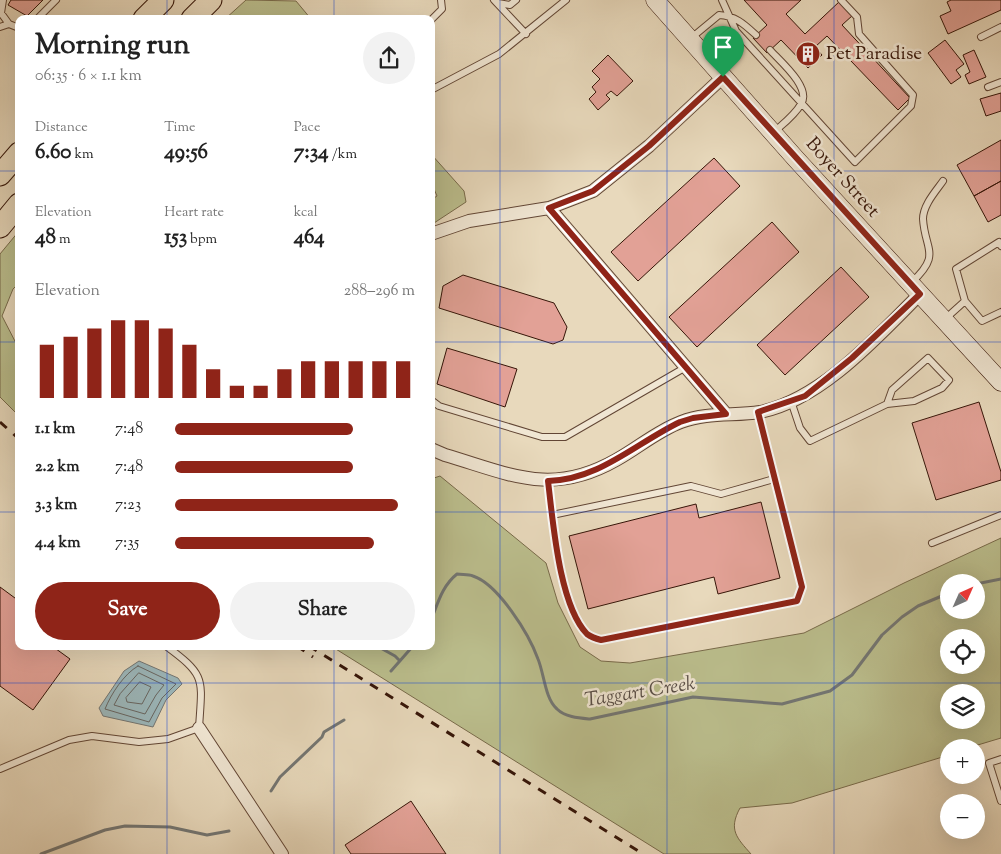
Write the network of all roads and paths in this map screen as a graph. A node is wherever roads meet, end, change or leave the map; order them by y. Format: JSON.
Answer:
{"nodes":[{"id":1,"x":4,"y":0,"type":"edge"},
{"id":2,"x":56,"y":0,"type":"edge"},
{"id":3,"x":163,"y":0,"type":"edge"},
{"id":4,"x":211,"y":0,"type":"edge"},
{"id":5,"x":441,"y":0,"type":"edge"},
{"id":6,"x":516,"y":0,"type":"edge"},
{"id":7,"x":566,"y":0,"type":"edge"},
{"id":8,"x":655,"y":0,"type":"edge"},
{"id":9,"x":722,"y":0,"type":"edge"},
{"id":10,"x":841,"y":0,"type":"edge"},
{"id":11,"x":496,"y":1,"type":"edge"},
{"id":12,"x":41,"y":15,"type":"edge"},
{"id":13,"x":148,"y":15,"type":"edge"},
{"id":14,"x":196,"y":15,"type":"edge"},
{"id":15,"x":435,"y":16,"type":"edge"},
{"id":16,"x":731,"y":16,"type":"junction"},
{"id":17,"x":9,"y":24,"type":"junction"},
{"id":18,"x":15,"y":26,"type":"edge"},
{"id":19,"x":0,"y":27,"type":"edge"},
{"id":20,"x":1001,"y":27,"type":"edge"},
{"id":21,"x":526,"y":34,"type":"junction"},
{"id":22,"x":756,"y":35,"type":"dead end"},
{"id":23,"x":981,"y":37,"type":"dead end"},
{"id":24,"x":690,"y":39,"type":"junction"},
{"id":25,"x":770,"y":50,"type":"dead end"},
{"id":26,"x":723,"y":77,"type":"junction"},
{"id":27,"x":1001,"y":82,"type":"edge"},
{"id":28,"x":988,"y":87,"type":"dead end"},
{"id":29,"x":435,"y":88,"type":"edge"},
{"id":30,"x":801,"y":104,"type":"junction"},
{"id":31,"x":774,"y":133,"type":"junction"},
{"id":32,"x":15,"y":157,"type":"edge"},
{"id":33,"x":0,"y":174,"type":"edge"},
{"id":34,"x":943,"y":181,"type":"dead end"},
{"id":35,"x":549,"y":208,"type":"junction"},
{"id":36,"x":15,"y":209,"type":"edge"},
{"id":37,"x":0,"y":227,"type":"edge"},
{"id":38,"x":435,"y":233,"type":"edge"},
{"id":39,"x":1001,"y":246,"type":"edge"},
{"id":40,"x":915,"y":289,"type":"junction"},
{"id":41,"x":965,"y":301,"type":"junction"},
{"id":42,"x":1001,"y":312,"type":"edge"},
{"id":43,"x":944,"y":320,"type":"junction"},
{"id":44,"x":686,"y":367,"type":"junction"},
{"id":45,"x":1001,"y":382,"type":"edge"},
{"id":46,"x":791,"y":401,"type":"junction"},
{"id":47,"x":435,"y":403,"type":"edge"},
{"id":48,"x":887,"y":404,"type":"junction"},
{"id":49,"x":758,"y":412,"type":"junction"},
{"id":50,"x":726,"y":414,"type":"junction"},
{"id":51,"x":435,"y":450,"type":"edge"},
{"id":52,"x":774,"y":479,"type":"junction"},
{"id":53,"x":548,"y":481,"type":"junction"},
{"id":54,"x":552,"y":515,"type":"junction"},
{"id":55,"x":1001,"y":515,"type":"edge"},
{"id":56,"x":932,"y":543,"type":"dead end"},
{"id":57,"x":171,"y":650,"type":"edge"},
{"id":58,"x":199,"y":728,"type":"junction"},
{"id":59,"x":1001,"y":759,"type":"edge"},
{"id":60,"x":0,"y":769,"type":"edge"},
{"id":61,"x":1001,"y":801,"type":"edge"},
{"id":62,"x":277,"y":852,"type":"edge"}],
"edges":[{"from":1,"to":17,"type":"lane"},
{"from":2,"to":12,"type":"lane"},
{"from":3,"to":13,"type":"highway"},
{"from":4,"to":14,"type":"highway"},
{"from":5,"to":15,"type":"lane"},
{"from":6,"to":11,"type":"lane"},
{"from":7,"to":21,"type":"lane"},
{"from":8,"to":24,"type":"main road","name":"Boyer Street"},
{"from":9,"to":16,"type":"lane"},
{"from":10,"to":30,"type":"lane"},
{"from":11,"to":21,"type":"lane"},
{"from":16,"to":22,"type":"lane"},
{"from":16,"to":24,"type":"lane"},
{"from":16,"to":30,"type":"lane"},
{"from":17,"to":18,"type":"lane"},
{"from":17,"to":19,"type":"lane"},
{"from":20,"to":23,"type":"lane"},
{"from":21,"to":29,"type":"lane"},
{"from":24,"to":26,"type":"main road","name":"Boyer Street"},
{"from":25,"to":30,"type":"lane"},
{"from":26,"to":31,"type":"main road","name":"Boyer Street"},
{"from":26,"to":35,"type":"street"},
{"from":27,"to":28,"type":"lane"},
{"from":30,"to":31,"type":"lane"},
{"from":31,"to":40,"type":"main road","name":"Boyer Street"},
{"from":32,"to":33,"type":"highway"},
{"from":34,"to":40,"type":"lane"},
{"from":35,"to":38,"type":"street"},
{"from":35,"to":44,"type":"street"},
{"from":36,"to":37,"type":"highway"},
{"from":39,"to":41,"type":"lane"},
{"from":40,"to":43,"type":"main road","name":"Boyer Street"},
{"from":40,"to":46,"type":"street"},
{"from":41,"to":42,"type":"lane"},
{"from":41,"to":43,"type":"lane"},
{"from":43,"to":45,"type":"main road","name":"Boyer Street"},
{"from":44,"to":47,"type":"lane"},
{"from":44,"to":50,"type":"street"},
{"from":46,"to":48,"type":"lane"},
{"from":46,"to":49,"type":"street"},
{"from":48,"to":48,"type":"lane"},
{"from":49,"to":50,"type":"street"},
{"from":49,"to":52,"type":"lane"},
{"from":50,"to":53,"type":"street"},
{"from":51,"to":53,"type":"street"},
{"from":52,"to":54,"type":"lane"},
{"from":52,"to":54,"type":"lane"},
{"from":53,"to":54,"type":"lane"},
{"from":55,"to":56,"type":"lane"},
{"from":57,"to":58,"type":"lane"},
{"from":58,"to":60,"type":"lane"},
{"from":58,"to":62,"type":"street"},
{"from":59,"to":61,"type":"lane"}]}
